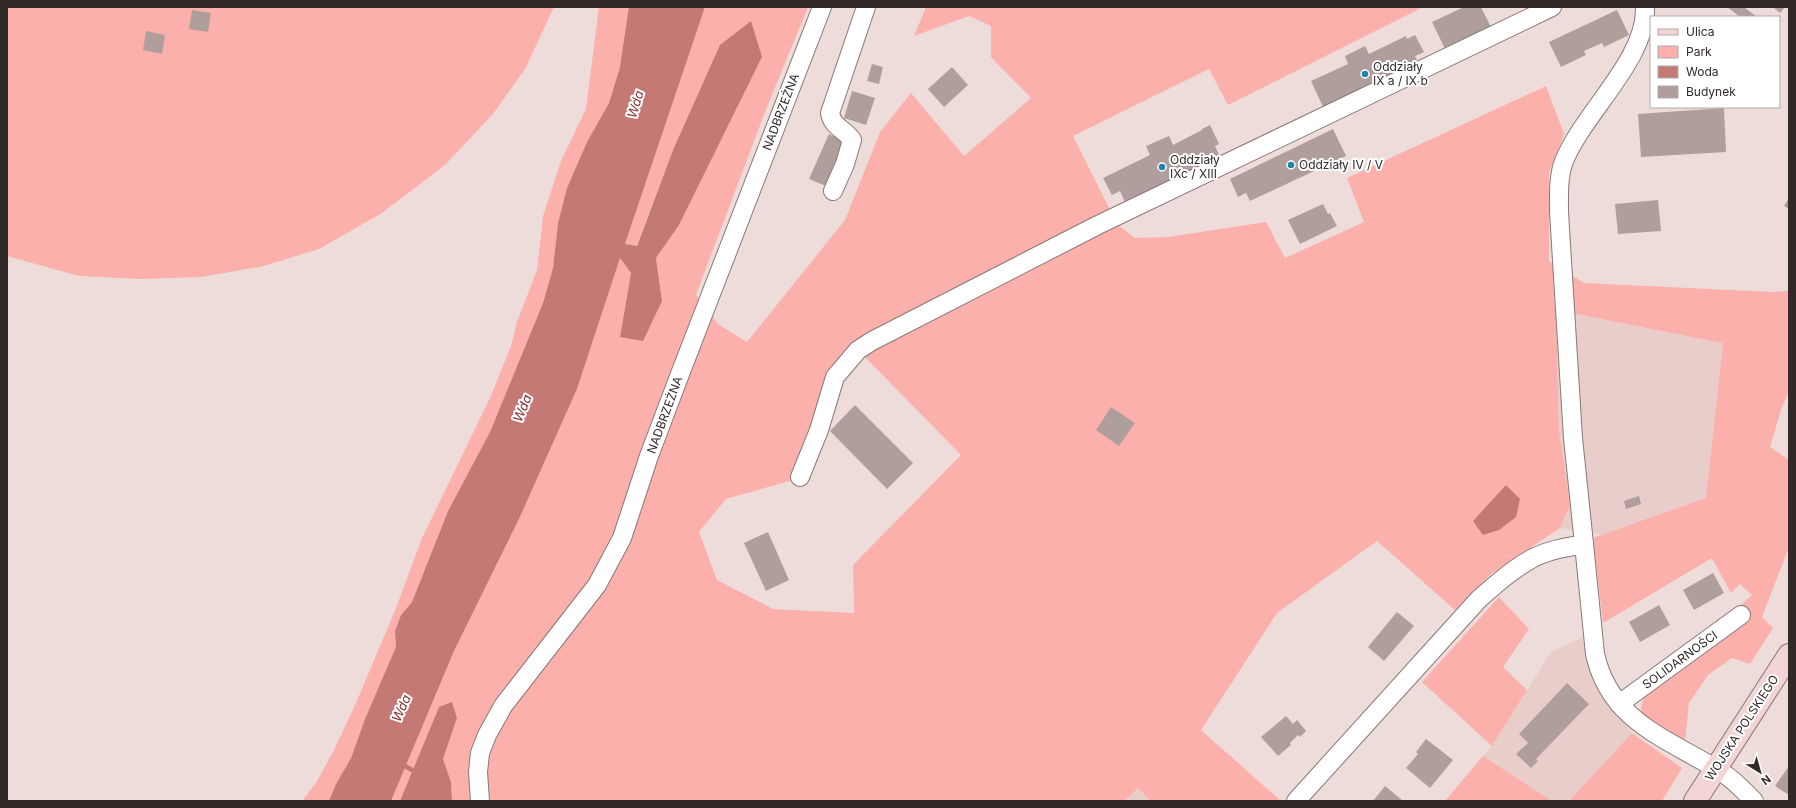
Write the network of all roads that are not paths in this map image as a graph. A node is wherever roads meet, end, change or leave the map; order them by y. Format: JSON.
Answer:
{"nodes":[{"id":1,"x":822,"y":7,"type":"edge"},
{"id":2,"x":865,"y":7,"type":"edge"},
{"id":3,"x":1552,"y":7,"type":"edge"},
{"id":4,"x":1645,"y":7,"type":"edge"},
{"id":5,"x":833,"y":191,"type":"dead end"},
{"id":6,"x":800,"y":477,"type":"dead end"},
{"id":7,"x":1584,"y":544,"type":"junction"},
{"id":8,"x":1741,"y":615,"type":"dead end"},
{"id":9,"x":1789,"y":655,"type":"edge"},
{"id":10,"x":1619,"y":704,"type":"junction"},
{"id":11,"x":1716,"y":768,"type":"junction"},
{"id":12,"x":480,"y":801,"type":"edge"},
{"id":13,"x":1296,"y":801,"type":"edge"},
{"id":14,"x":1695,"y":801,"type":"edge"},
{"id":15,"x":1754,"y":801,"type":"edge"}],
"edges":[{"from":1,"to":12,"type":"street","name":"NADBRZEŻNA"},
{"from":2,"to":5,"type":"street"},
{"from":3,"to":6,"type":"street"},
{"from":4,"to":7,"type":"street"},
{"from":7,"to":10,"type":"street"},
{"from":7,"to":13,"type":"street"},
{"from":8,"to":10,"type":"street","name":"SOLIDARNOŚCI"},
{"from":9,"to":11,"type":"street","name":"WOJSKA POLSKIEGO"},
{"from":10,"to":11,"type":"street"},
{"from":11,"to":14,"type":"street","name":"WOJSKA POLSKIEGO"},
{"from":11,"to":15,"type":"street"}]}
